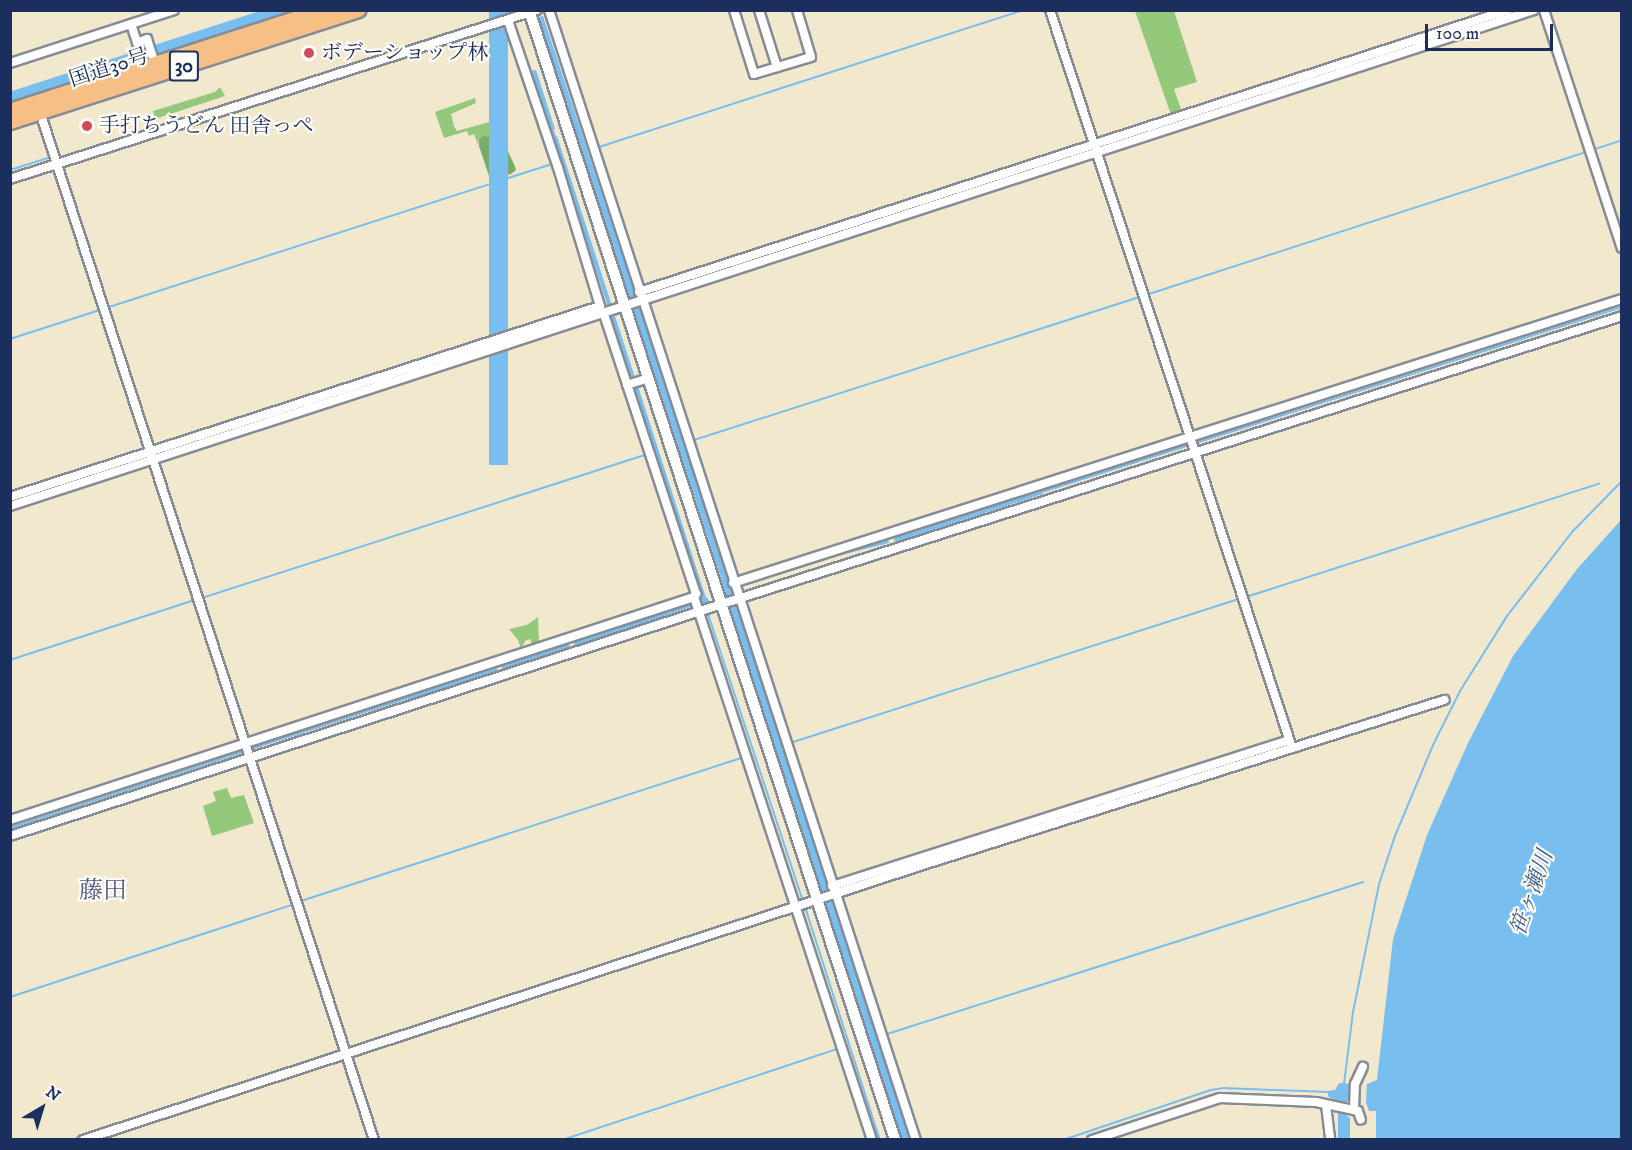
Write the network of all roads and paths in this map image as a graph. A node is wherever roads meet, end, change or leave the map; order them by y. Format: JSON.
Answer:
{"nodes":[{"id":1,"x":174,"y":10,"type":"edge"},
{"id":2,"x":358,"y":10,"type":"edge"},
{"id":3,"x":549,"y":10,"type":"edge"},
{"id":4,"x":734,"y":10,"type":"edge"},
{"id":5,"x":759,"y":10,"type":"edge"},
{"id":6,"x":797,"y":10,"type":"edge"},
{"id":7,"x":1050,"y":10,"type":"edge"},
{"id":8,"x":1508,"y":10,"type":"edge"},
{"id":9,"x":1534,"y":10,"type":"edge"},
{"id":10,"x":1544,"y":10,"type":"edge"},
{"id":11,"x":532,"y":11,"type":"edge"},
{"id":12,"x":315,"y":12,"type":"edge"},
{"id":13,"x":508,"y":20,"type":"junction"},
{"id":14,"x":131,"y":24,"type":"junction"},
{"id":15,"x":155,"y":61,"type":"junction"},
{"id":16,"x":10,"y":63,"type":"edge"},
{"id":17,"x":777,"y":68,"type":"junction"},
{"id":18,"x":39,"y":108,"type":"junction"},
{"id":19,"x":10,"y":111,"type":"edge"},
{"id":20,"x":10,"y":122,"type":"edge"},
{"id":21,"x":1095,"y":148,"type":"junction"},
{"id":22,"x":56,"y":158,"type":"junction"},
{"id":23,"x":10,"y":179,"type":"edge"},
{"id":24,"x":1622,"y":248,"type":"edge"},
{"id":25,"x":1622,"y":299,"type":"edge"},
{"id":26,"x":617,"y":307,"type":"junction"},
{"id":27,"x":1622,"y":316,"type":"edge"},
{"id":28,"x":636,"y":382,"type":"junction"},
{"id":29,"x":1192,"y":444,"type":"junction"},
{"id":30,"x":152,"y":455,"type":"junction"},
{"id":31,"x":1046,"y":491,"type":"junction"},
{"id":32,"x":10,"y":497,"type":"edge"},
{"id":33,"x":10,"y":506,"type":"edge"},
{"id":34,"x":891,"y":540,"type":"junction"},
{"id":35,"x":717,"y":600,"type":"junction"},
{"id":36,"x":1444,"y":700,"type":"dead end"},
{"id":37,"x":1290,"y":744,"type":"junction"},
{"id":38,"x":248,"y":750,"type":"junction"},
{"id":39,"x":10,"y":820,"type":"edge"},
{"id":40,"x":10,"y":836,"type":"edge"},
{"id":41,"x":813,"y":899,"type":"junction"},
{"id":42,"x":345,"y":1051,"type":"junction"},
{"id":43,"x":1362,"y":1067,"type":"dead end"},
{"id":44,"x":1330,"y":1106,"type":"junction"},
{"id":45,"x":1354,"y":1110,"type":"junction"},
{"id":46,"x":1361,"y":1120,"type":"dead end"},
{"id":47,"x":83,"y":1140,"type":"edge"},
{"id":48,"x":374,"y":1140,"type":"edge"},
{"id":49,"x":872,"y":1140,"type":"edge"},
{"id":50,"x":895,"y":1140,"type":"edge"},
{"id":51,"x":915,"y":1140,"type":"edge"},
{"id":52,"x":1092,"y":1140,"type":"edge"},
{"id":53,"x":1330,"y":1140,"type":"edge"}],
"edges":[{"from":1,"to":14,"type":"street"},
{"from":2,"to":18,"type":"highway","name":"国道30号","number":"30"},
{"from":3,"to":26,"type":"street"},
{"from":4,"to":17,"type":"street"},
{"from":5,"to":17,"type":"street"},
{"from":6,"to":17,"type":"street"},
{"from":7,"to":21,"type":"street"},
{"from":8,"to":21,"type":"street"},
{"from":9,"to":21,"type":"street"},
{"from":10,"to":24,"type":"street"},
{"from":11,"to":13,"type":"street"},
{"from":11,"to":26,"type":"street"},
{"from":12,"to":15,"type":"highway","name":"国道30号","number":"30"},
{"from":13,"to":22,"type":"street"},
{"from":13,"to":26,"type":"street"},
{"from":14,"to":15,"type":"street"},
{"from":14,"to":16,"type":"street"},
{"from":15,"to":18,"type":"highway","name":"国道30号","number":"30"},
{"from":18,"to":19,"type":"highway","name":"国道30号","number":"30"},
{"from":18,"to":20,"type":"highway","name":"国道30号","number":"30"},
{"from":18,"to":22,"type":"street"},
{"from":21,"to":26,"type":"street"},
{"from":21,"to":29,"type":"street"},
{"from":22,"to":23,"type":"street"},
{"from":22,"to":30,"type":"street"},
{"from":25,"to":29,"type":"street"},
{"from":26,"to":28,"type":"street"},
{"from":26,"to":28,"type":"street"},
{"from":26,"to":30,"type":"street"},
{"from":26,"to":35,"type":"street"},
{"from":27,"to":29,"type":"street"},
{"from":28,"to":35,"type":"street"},
{"from":28,"to":35,"type":"street"},
{"from":29,"to":31,"type":"street"},
{"from":29,"to":31,"type":"street"},
{"from":29,"to":37,"type":"street"},
{"from":30,"to":32,"type":"street"},
{"from":30,"to":33,"type":"street"},
{"from":30,"to":38,"type":"street"},
{"from":31,"to":34,"type":"street"},
{"from":31,"to":34,"type":"street"},
{"from":34,"to":35,"type":"street"},
{"from":34,"to":35,"type":"street"},
{"from":35,"to":38,"type":"street"},
{"from":35,"to":38,"type":"street"},
{"from":35,"to":41,"type":"street"},
{"from":35,"to":41,"type":"street"},
{"from":35,"to":41,"type":"street"},
{"from":36,"to":37,"type":"street"},
{"from":37,"to":41,"type":"street"},
{"from":38,"to":39,"type":"street"},
{"from":38,"to":40,"type":"street"},
{"from":38,"to":42,"type":"street"},
{"from":41,"to":42,"type":"street"},
{"from":41,"to":49,"type":"street"},
{"from":41,"to":50,"type":"street"},
{"from":41,"to":51,"type":"street"},
{"from":42,"to":47,"type":"street"},
{"from":42,"to":48,"type":"street"},
{"from":43,"to":45,"type":"street"},
{"from":44,"to":45,"type":"street"},
{"from":44,"to":52,"type":"street"},
{"from":44,"to":53,"type":"street"},
{"from":45,"to":46,"type":"street"}]}
